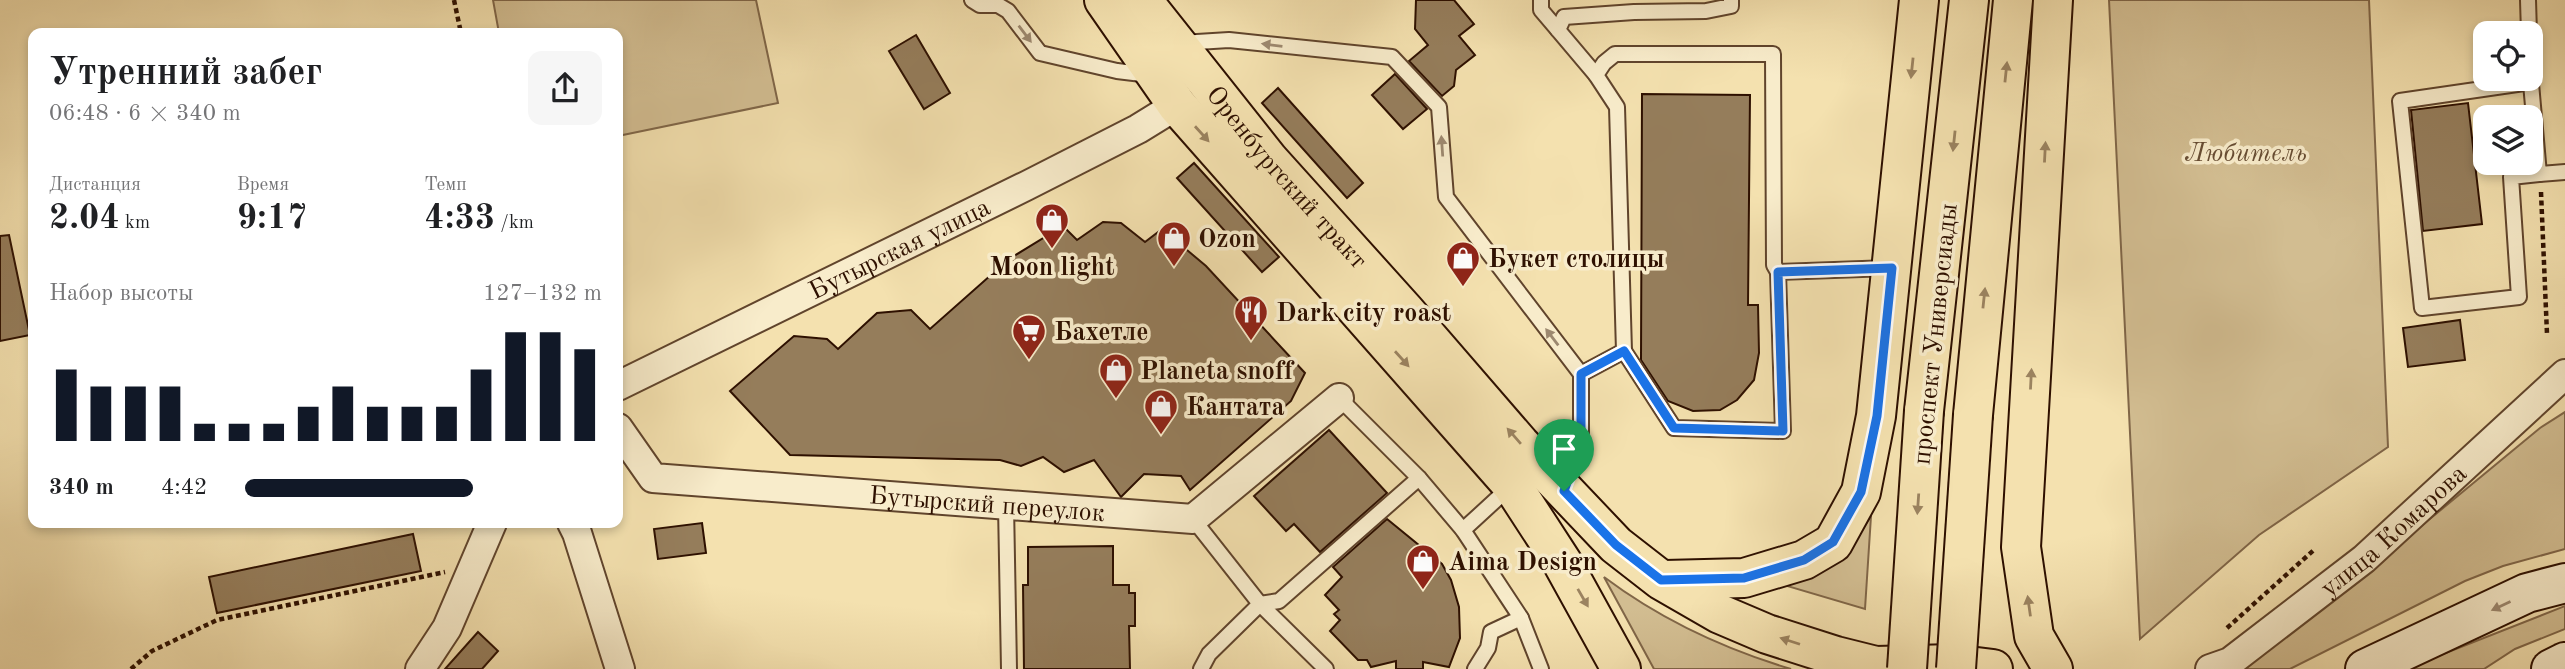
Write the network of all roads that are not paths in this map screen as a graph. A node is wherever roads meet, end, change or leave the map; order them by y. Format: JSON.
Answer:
{"nodes":[{"id":1,"x":972,"y":0,"type":"edge"},
{"id":2,"x":1104,"y":0,"type":"edge"},
{"id":3,"x":1731,"y":0,"type":"edge"},
{"id":4,"x":1919,"y":0,"type":"edge"},
{"id":5,"x":1969,"y":0,"type":"edge"},
{"id":6,"x":2013,"y":0,"type":"edge"},
{"id":7,"x":2053,"y":0,"type":"edge"},
{"id":8,"x":2528,"y":0,"type":"edge"},
{"id":9,"x":1145,"y":1,"type":"edge"},
{"id":10,"x":1538,"y":3,"type":"edge"},
{"id":11,"x":1666,"y":6,"type":"edge"},
{"id":12,"x":1607,"y":7,"type":"edge"},
{"id":13,"x":2529,"y":21,"type":"edge"},
{"id":14,"x":1558,"y":30,"type":"junction"},
{"id":15,"x":1175,"y":43,"type":"junction"},
{"id":16,"x":1596,"y":75,"type":"junction"},
{"id":17,"x":2473,"y":88,"type":"edge"},
{"id":18,"x":1167,"y":91,"type":"junction"},
{"id":19,"x":2565,"y":172,"type":"edge"},
{"id":20,"x":2543,"y":174,"type":"edge"},
{"id":21,"x":2530,"y":175,"type":"edge"},
{"id":22,"x":1892,"y":268,"type":"junction"},
{"id":23,"x":1778,"y":272,"type":"junction"},
{"id":24,"x":1624,"y":351,"type":"junction"},
{"id":25,"x":1581,"y":374,"type":"junction"},
{"id":26,"x":2565,"y":374,"type":"edge"},
{"id":27,"x":623,"y":384,"type":"edge"},
{"id":28,"x":1339,"y":398,"type":"joint"},
{"id":29,"x":623,"y":435,"type":"edge"},
{"id":30,"x":1419,"y":478,"type":"junction"},
{"id":31,"x":1512,"y":485,"type":"junction"},
{"id":32,"x":1564,"y":491,"type":"junction"},
{"id":33,"x":1006,"y":505,"type":"junction"},
{"id":34,"x":1193,"y":519,"type":"junction"},
{"id":35,"x":490,"y":528,"type":"edge"},
{"id":36,"x":574,"y":528,"type":"edge"},
{"id":37,"x":1464,"y":530,"type":"junction"},
{"id":38,"x":1661,"y":580,"type":"junction"},
{"id":39,"x":2565,"y":583,"type":"edge"},
{"id":40,"x":1260,"y":604,"type":"junction"},
{"id":41,"x":1521,"y":618,"type":"junction"},
{"id":42,"x":2565,"y":662,"type":"edge"},
{"id":43,"x":1955,"y":667,"type":"edge"},
{"id":44,"x":2220,"y":667,"type":"edge"},
{"id":45,"x":420,"y":669,"type":"edge"},
{"id":46,"x":620,"y":669,"type":"edge"},
{"id":47,"x":1009,"y":669,"type":"edge"},
{"id":48,"x":1201,"y":669,"type":"edge"},
{"id":49,"x":1325,"y":669,"type":"edge"},
{"id":50,"x":1475,"y":669,"type":"edge"},
{"id":51,"x":1541,"y":669,"type":"edge"},
{"id":52,"x":1621,"y":669,"type":"edge"},
{"id":53,"x":1908,"y":669,"type":"edge"},
{"id":54,"x":1993,"y":669,"type":"edge"},
{"id":55,"x":2053,"y":669,"type":"edge"},
{"id":56,"x":2365,"y":669,"type":"edge"},
{"id":57,"x":2551,"y":669,"type":"edge"}],
"edges":[{"from":1,"to":18,"type":"lane","one_way":true},
{"from":2,"to":18,"type":"main road","name":"Оренбургский тракт"},
{"from":3,"to":11,"type":"lane"},
{"from":4,"to":22,"type":"main road","one_way":true},
{"from":5,"to":53,"type":"main road","name":"проспект Универсиады","one_way":true,"bridge":true},
{"from":43,"to":6,"type":"main road","name":"проспект Универсиады","one_way":true,"bridge":true},
{"from":55,"to":7,"type":"main road","one_way":true},
{"from":8,"to":13,"type":"lane"},
{"from":9,"to":15,"type":"main road","name":"Оренбургский тракт"},
{"from":10,"to":14,"type":"lane"},
{"from":11,"to":12,"type":"lane"},
{"from":12,"to":14,"type":"lane"},
{"from":14,"to":16,"type":"lane"},
{"from":25,"to":15,"type":"lane","one_way":true},
{"from":32,"to":15,"type":"main road","name":"Оренбургский тракт","one_way":true},
{"from":16,"to":23,"type":"lane"},
{"from":16,"to":24,"type":"lane"},
{"from":17,"to":21,"type":"lane"},
{"from":18,"to":27,"type":"street","name":"Бутырская улица"},
{"from":18,"to":31,"type":"main road","name":"Оренбургский тракт","one_way":true},
{"from":19,"to":20,"type":"lane"},
{"from":22,"to":23,"type":"lane"},
{"from":22,"to":38,"type":"main road"},
{"from":23,"to":24,"type":"lane"},
{"from":24,"to":25,"type":"lane"},
{"from":25,"to":32,"type":"lane"},
{"from":26,"to":44,"type":"street","name":"улица Комарова"},
{"from":28,"to":30,"type":"lane"},
{"from":28,"to":34,"type":"street"},
{"from":29,"to":33,"type":"street","name":"Бутырский переулок"},
{"from":30,"to":37,"type":"lane"},
{"from":30,"to":40,"type":"lane"},
{"from":31,"to":37,"type":"lane"},
{"from":31,"to":52,"type":"main road","name":"Оренбургский тракт","one_way":true},
{"from":32,"to":38,"type":"main road","name":"Оренбургский тракт"},
{"from":33,"to":34,"type":"street","name":"Бутырский переулок"},
{"from":33,"to":47,"type":"lane"},
{"from":34,"to":40,"type":"lane"},
{"from":35,"to":45,"type":"street"},
{"from":36,"to":46,"type":"street"},
{"from":37,"to":41,"type":"lane"},
{"from":43,"to":38,"type":"main road","name":"Оренбургский тракт","one_way":true},
{"from":39,"to":56,"type":"main road","one_way":true},
{"from":40,"to":48,"type":"lane"},
{"from":40,"to":49,"type":"lane"},
{"from":41,"to":50,"type":"lane"},
{"from":41,"to":51,"type":"lane"},
{"from":42,"to":57,"type":"main road"},
{"from":43,"to":53,"type":"main road"},
{"from":43,"to":54,"type":"main road"}]}
